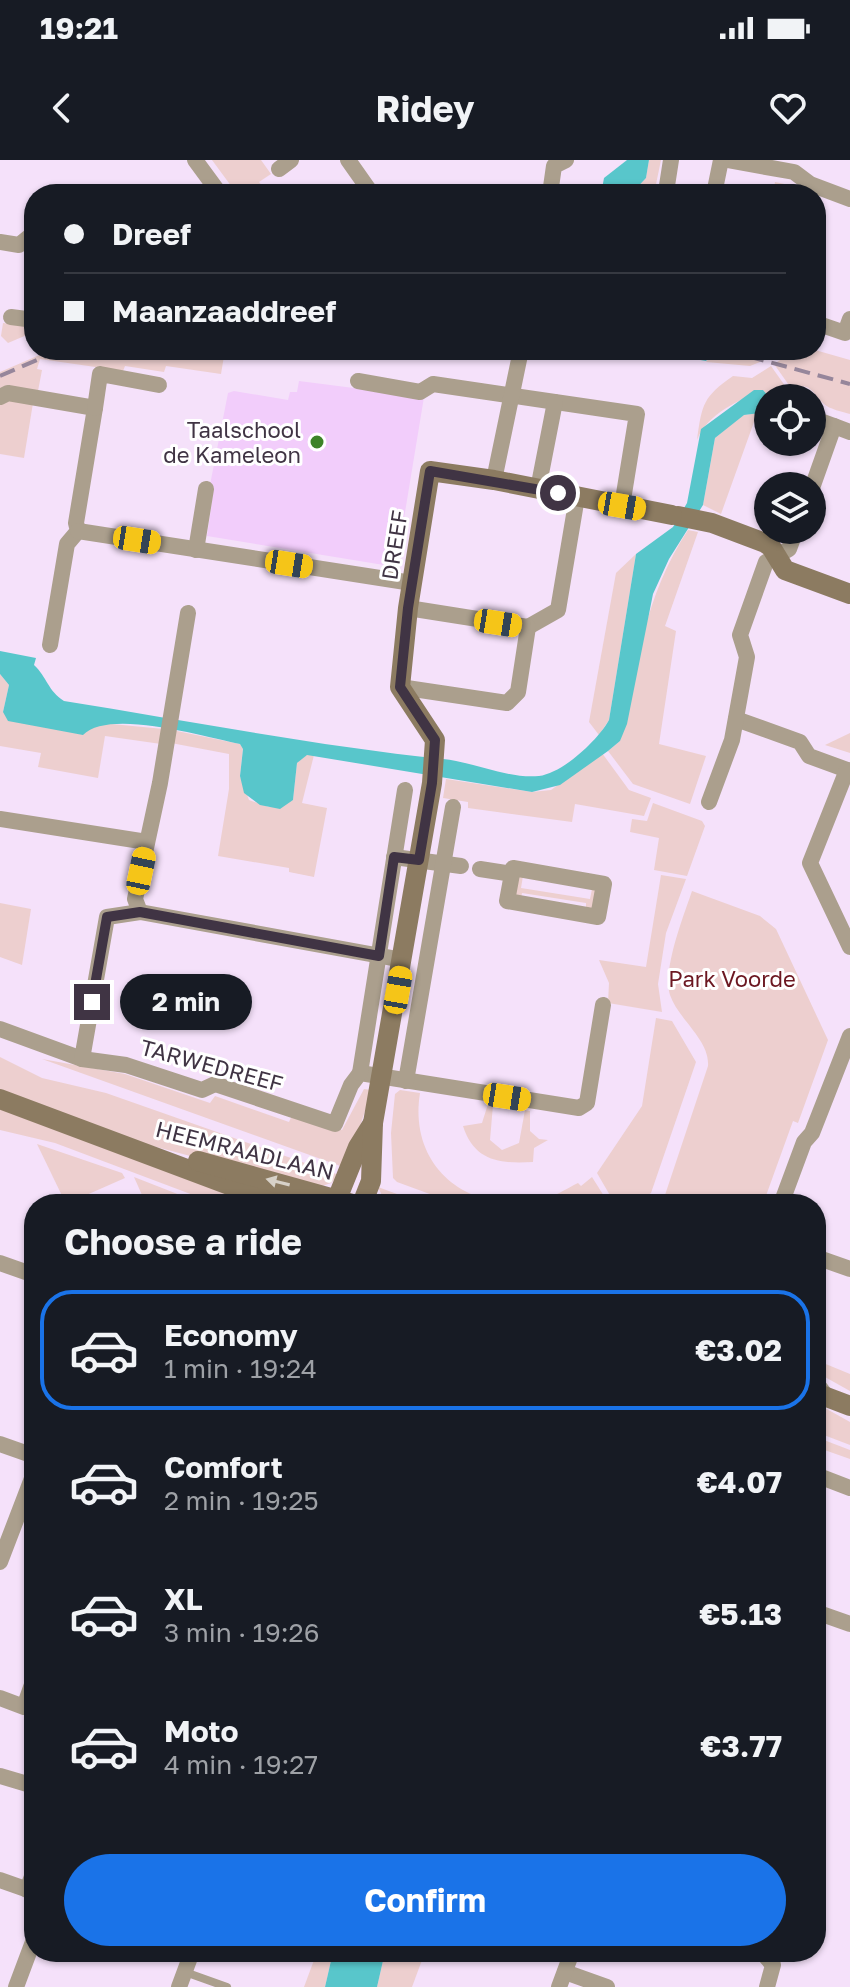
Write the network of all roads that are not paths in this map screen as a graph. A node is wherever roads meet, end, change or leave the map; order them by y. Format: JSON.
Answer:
{"nodes":[{"id":1,"x":195,"y":160,"type":"edge"},
{"id":2,"x":348,"y":160,"type":"edge"},
{"id":3,"x":566,"y":160,"type":"edge"},
{"id":4,"x":671,"y":160,"type":"edge"},
{"id":5,"x":724,"y":160,"type":"edge"},
{"id":6,"x":213,"y":184,"type":"edge"},
{"id":7,"x":365,"y":184,"type":"edge"},
{"id":8,"x":551,"y":184,"type":"edge"},
{"id":9,"x":667,"y":184,"type":"edge"},
{"id":10,"x":717,"y":184,"type":"edge"},
{"id":11,"x":810,"y":184,"type":"edge"},
{"id":12,"x":826,"y":190,"type":"edge"},
{"id":13,"x":850,"y":199,"type":"edge"},
{"id":14,"x":11,"y":317,"type":"dead end"},
{"id":15,"x":24,"y":319,"type":"edge"},
{"id":16,"x":850,"y":321,"type":"edge"},
{"id":17,"x":826,"y":326,"type":"edge"},
{"id":18,"x":519,"y":360,"type":"edge"},
{"id":19,"x":358,"y":381,"type":"dead end"},
{"id":20,"x":159,"y":385,"type":"dead end"},
{"id":21,"x":511,"y":396,"type":"junction"},
{"id":22,"x":0,"y":397,"type":"edge"},
{"id":23,"x":555,"y":402,"type":"junction"},
{"id":24,"x":95,"y":408,"type":"junction"},
{"id":25,"x":842,"y":429,"type":"edge"},
{"id":26,"x":820,"y":472,"type":"edge"},
{"id":27,"x":494,"y":480,"type":"junction"},
{"id":28,"x":206,"y":489,"type":"dead end"},
{"id":29,"x":538,"y":489,"type":"junction"},
{"id":30,"x":577,"y":497,"type":"junction"},
{"id":31,"x":622,"y":506,"type":"junction"},
{"id":32,"x":78,"y":531,"type":"junction"},
{"id":33,"x":791,"y":544,"type":"edge"},
{"id":34,"x":196,"y":550,"type":"junction"},
{"id":35,"x":777,"y":555,"type":"junction"},
{"id":36,"x":412,"y":583,"type":"junction"},
{"id":37,"x":850,"y":594,"type":"edge"},
{"id":38,"x":408,"y":608,"type":"junction"},
{"id":39,"x":188,"y":613,"type":"dead end"},
{"id":40,"x":528,"y":627,"type":"junction"},
{"id":41,"x":50,"y":645,"type":"dead end"},
{"id":42,"x":400,"y":687,"type":"junction"},
{"id":43,"x":736,"y":719,"type":"junction"},
{"id":44,"x":849,"y":771,"type":"edge"},
{"id":45,"x":405,"y":790,"type":"dead end"},
{"id":46,"x":709,"y":802,"type":"dead end"},
{"id":47,"x":453,"y":807,"type":"dead end"},
{"id":48,"x":0,"y":819,"type":"edge"},
{"id":49,"x":147,"y":842,"type":"junction"},
{"id":50,"x":394,"y":857,"type":"junction"},
{"id":51,"x":419,"y":860,"type":"junction"},
{"id":52,"x":443,"y":863,"type":"junction"},
{"id":53,"x":461,"y":866,"type":"dead end"},
{"id":54,"x":480,"y":869,"type":"dead end"},
{"id":55,"x":512,"y":874,"type":"junction"},
{"id":56,"x":140,"y":912,"type":"junction"},
{"id":57,"x":850,"y":947,"type":"edge"},
{"id":58,"x":379,"y":956,"type":"junction"},
{"id":59,"x":403,"y":960,"type":"junction"},
{"id":60,"x":603,"y":1005,"type":"dead end"},
{"id":61,"x":0,"y":1029,"type":"edge"},
{"id":62,"x":850,"y":1036,"type":"edge"},
{"id":63,"x":82,"y":1059,"type":"junction"},
{"id":64,"x":360,"y":1073,"type":"junction"},
{"id":65,"x":383,"y":1077,"type":"junction"},
{"id":66,"x":406,"y":1081,"type":"junction"},
{"id":67,"x":0,"y":1099,"type":"edge"},
{"id":68,"x":373,"y":1123,"type":"junction"},
{"id":69,"x":124,"y":1144,"type":"junction"},
{"id":70,"x":254,"y":1194,"type":"edge"},
{"id":71,"x":312,"y":1194,"type":"edge"},
{"id":72,"x":344,"y":1194,"type":"edge"},
{"id":73,"x":366,"y":1194,"type":"edge"},
{"id":74,"x":785,"y":1194,"type":"edge"},
{"id":75,"x":826,"y":1261,"type":"edge"},
{"id":76,"x":0,"y":1265,"type":"edge"},
{"id":77,"x":850,"y":1269,"type":"edge"},
{"id":78,"x":24,"y":1272,"type":"edge"},
{"id":79,"x":0,"y":1444,"type":"edge"},
{"id":80,"x":24,"y":1452,"type":"edge"},
{"id":81,"x":826,"y":1479,"type":"edge"},
{"id":82,"x":850,"y":1488,"type":"edge"},
{"id":83,"x":24,"y":1499,"type":"edge"},
{"id":84,"x":0,"y":1562,"type":"edge"},
{"id":85,"x":826,"y":1616,"type":"edge"},
{"id":86,"x":850,"y":1624,"type":"edge"},
{"id":87,"x":0,"y":1698,"type":"edge"},
{"id":88,"x":24,"y":1707,"type":"edge"},
{"id":89,"x":0,"y":1774,"type":"edge"},
{"id":90,"x":24,"y":1782,"type":"edge"},
{"id":91,"x":0,"y":1880,"type":"edge"},
{"id":92,"x":24,"y":1889,"type":"edge"},
{"id":93,"x":25,"y":1962,"type":"edge"},
{"id":94,"x":770,"y":1962,"type":"edge"},
{"id":95,"x":182,"y":1980,"type":"edge"},
{"id":96,"x":562,"y":1980,"type":"edge"},
{"id":97,"x":16,"y":1987,"type":"edge"},
{"id":98,"x":227,"y":1987,"type":"edge"},
{"id":99,"x":607,"y":1987,"type":"edge"},
{"id":100,"x":767,"y":1987,"type":"edge"}],
"edges":[{"from":1,"to":6,"type":"street"},
{"from":2,"to":7,"type":"street"},
{"from":3,"to":8,"type":"street"},
{"from":4,"to":9,"type":"street"},
{"from":5,"to":10,"type":"street"},
{"from":5,"to":11,"type":"street"},
{"from":12,"to":13,"type":"street"},
{"from":14,"to":15,"type":"street"},
{"from":16,"to":17,"type":"street"},
{"from":18,"to":21,"type":"street"},
{"from":19,"to":21,"type":"street"},
{"from":20,"to":24,"type":"street"},
{"from":21,"to":23,"type":"street"},
{"from":21,"to":27,"type":"street"},
{"from":22,"to":24,"type":"street"},
{"from":23,"to":29,"type":"street"},
{"from":23,"to":31,"type":"street"},
{"from":24,"to":32,"type":"street"},
{"from":25,"to":26,"type":"street"},
{"from":27,"to":29,"type":"street","name":"DREEF"},
{"from":27,"to":36,"type":"street","name":"DREEF"},
{"from":28,"to":34,"type":"street"},
{"from":29,"to":30,"type":"street","name":"DREEF"},
{"from":30,"to":31,"type":"street","name":"DREEF"},
{"from":30,"to":40,"type":"street"},
{"from":31,"to":35,"type":"street","name":"DREEF"},
{"from":32,"to":34,"type":"street"},
{"from":32,"to":41,"type":"street"},
{"from":33,"to":35,"type":"street"},
{"from":34,"to":36,"type":"street"},
{"from":35,"to":37,"type":"street","name":"DREEF"},
{"from":35,"to":43,"type":"street"},
{"from":36,"to":38,"type":"street","name":"DREEF"},
{"from":38,"to":40,"type":"street"},
{"from":38,"to":42,"type":"street","name":"DREEF"},
{"from":39,"to":49,"type":"street"},
{"from":40,"to":42,"type":"street"},
{"from":42,"to":51,"type":"street"},
{"from":43,"to":44,"type":"street"},
{"from":43,"to":46,"type":"street"},
{"from":44,"to":57,"type":"street"},
{"from":45,"to":50,"type":"street"},
{"from":47,"to":52,"type":"street"},
{"from":48,"to":49,"type":"street"},
{"from":49,"to":56,"type":"street"},
{"from":50,"to":51,"type":"street"},
{"from":50,"to":58,"type":"street"},
{"from":51,"to":52,"type":"street"},
{"from":51,"to":59,"type":"street"},
{"from":52,"to":53,"type":"street"},
{"from":52,"to":66,"type":"street"},
{"from":54,"to":55,"type":"street"},
{"from":55,"to":55,"type":"street"},
{"from":56,"to":58,"type":"street"},
{"from":56,"to":63,"type":"street"},
{"from":58,"to":59,"type":"street"},
{"from":58,"to":64,"type":"street"},
{"from":59,"to":65,"type":"street"},
{"from":60,"to":66,"type":"street"},
{"from":61,"to":63,"type":"street","name":"TARWEDREEF"},
{"from":62,"to":74,"type":"street"},
{"from":63,"to":64,"type":"street","name":"TARWEDREEF"},
{"from":64,"to":65,"type":"street"},
{"from":65,"to":66,"type":"street"},
{"from":65,"to":68,"type":"street"},
{"from":67,"to":69,"type":"street","name":"HEEMRAADLAAN"},
{"from":68,"to":72,"type":"street"},
{"from":68,"to":73,"type":"street"},
{"from":69,"to":70,"type":"street","name":"HEEMRAADLAAN"},
{"from":71,"to":69,"type":"street","name":"HEEMRAADLAAN","one_way":true},
{"from":75,"to":77,"type":"street"},
{"from":76,"to":78,"type":"street"},
{"from":79,"to":80,"type":"street"},
{"from":81,"to":82,"type":"street"},
{"from":83,"to":84,"type":"street"},
{"from":85,"to":86,"type":"street"},
{"from":87,"to":88,"type":"street"},
{"from":89,"to":90,"type":"street"},
{"from":91,"to":92,"type":"street"},
{"from":93,"to":97,"type":"street"},
{"from":94,"to":100,"type":"street"},
{"from":95,"to":98,"type":"lane"},
{"from":96,"to":99,"type":"street"}]}
